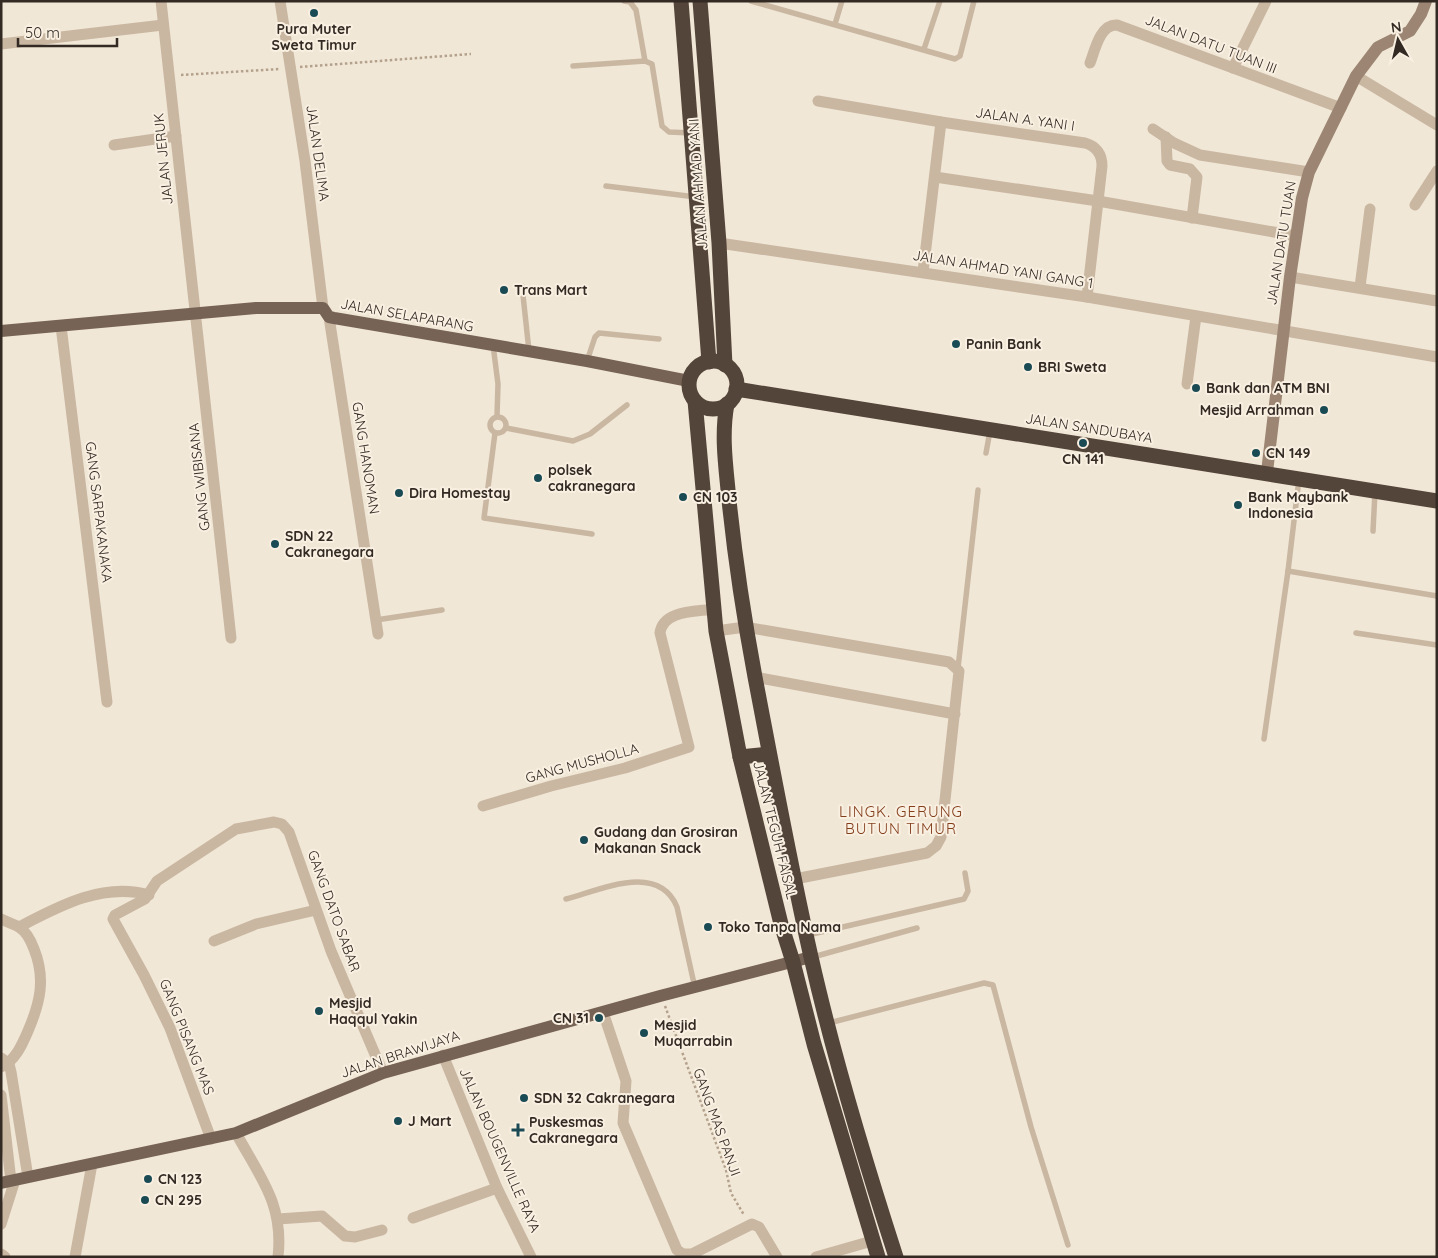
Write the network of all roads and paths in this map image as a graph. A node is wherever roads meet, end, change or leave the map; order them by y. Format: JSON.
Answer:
{"nodes":[{"id":1,"x":161,"y":1,"type":"edge"},
{"id":2,"x":280,"y":1,"type":"edge"},
{"id":3,"x":624,"y":1,"type":"edge"},
{"id":4,"x":681,"y":1,"type":"edge"},
{"id":5,"x":700,"y":1,"type":"edge"},
{"id":6,"x":751,"y":1,"type":"edge"},
{"id":7,"x":842,"y":1,"type":"edge"},
{"id":8,"x":940,"y":1,"type":"edge"},
{"id":9,"x":974,"y":1,"type":"edge"},
{"id":10,"x":1266,"y":1,"type":"edge"},
{"id":11,"x":1426,"y":1,"type":"edge"},
{"id":12,"x":835,"y":24,"type":"junction"},
{"id":13,"x":163,"y":25,"type":"junction"},
{"id":14,"x":1,"y":44,"type":"edge"},
{"id":15,"x":924,"y":49,"type":"junction"},
{"id":16,"x":471,"y":54,"type":"dead end"},
{"id":17,"x":645,"y":61,"type":"junction"},
{"id":18,"x":1090,"y":63,"type":"dead end"},
{"id":19,"x":573,"y":66,"type":"dead end"},
{"id":20,"x":290,"y":68,"type":"junction"},
{"id":21,"x":1233,"y":68,"type":"junction"},
{"id":22,"x":169,"y":75,"type":"junction"},
{"id":23,"x":1356,"y":76,"type":"junction"},
{"id":24,"x":818,"y":101,"type":"dead end"},
{"id":25,"x":1341,"y":108,"type":"junction"},
{"id":26,"x":941,"y":122,"type":"junction"},
{"id":27,"x":1437,"y":125,"type":"edge"},
{"id":28,"x":1153,"y":129,"type":"dead end"},
{"id":29,"x":691,"y":133,"type":"junction"},
{"id":30,"x":176,"y":136,"type":"junction"},
{"id":31,"x":1166,"y":137,"type":"junction"},
{"id":32,"x":114,"y":144,"type":"dead end"},
{"id":33,"x":1437,"y":171,"type":"edge"},
{"id":34,"x":1309,"y":172,"type":"junction"},
{"id":35,"x":935,"y":177,"type":"junction"},
{"id":36,"x":606,"y":186,"type":"dead end"},
{"id":37,"x":696,"y":197,"type":"junction"},
{"id":38,"x":1098,"y":201,"type":"junction"},
{"id":39,"x":1415,"y":205,"type":"dead end"},
{"id":40,"x":1370,"y":209,"type":"dead end"},
{"id":41,"x":1192,"y":218,"type":"junction"},
{"id":42,"x":1296,"y":236,"type":"junction"},
{"id":43,"x":718,"y":242,"type":"junction"},
{"id":44,"x":923,"y":272,"type":"junction"},
{"id":45,"x":1290,"y":277,"type":"junction"},
{"id":46,"x":522,"y":286,"type":"dead end"},
{"id":47,"x":1360,"y":287,"type":"junction"},
{"id":48,"x":1087,"y":297,"type":"junction"},
{"id":49,"x":1437,"y":301,"type":"edge"},
{"id":50,"x":326,"y":313,"type":"junction"},
{"id":51,"x":196,"y":314,"type":"junction"},
{"id":52,"x":1196,"y":316,"type":"junction"},
{"id":53,"x":61,"y":326,"type":"junction"},
{"id":54,"x":1,"y":330,"type":"edge"},
{"id":55,"x":1283,"y":330,"type":"junction"},
{"id":56,"x":659,"y":338,"type":"dead end"},
{"id":57,"x":493,"y":345,"type":"junction"},
{"id":58,"x":529,"y":351,"type":"junction"},
{"id":59,"x":1437,"y":357,"type":"edge"},
{"id":60,"x":587,"y":361,"type":"junction"},
{"id":61,"x":709,"y":362,"type":"junction"},
{"id":62,"x":725,"y":365,"type":"junction"},
{"id":63,"x":689,"y":381,"type":"junction"},
{"id":64,"x":1186,"y":384,"type":"dead end"},
{"id":65,"x":736,"y":389,"type":"junction"},
{"id":66,"x":695,"y":401,"type":"junction"},
{"id":67,"x":727,"y":404,"type":"junction"},
{"id":68,"x":626,"y":405,"type":"dead end"},
{"id":69,"x":497,"y":416,"type":"junction"},
{"id":70,"x":506,"y":428,"type":"junction"},
{"id":71,"x":990,"y":429,"type":"junction"},
{"id":72,"x":495,"y":433,"type":"junction"},
{"id":73,"x":986,"y":453,"type":"dead end"},
{"id":74,"x":1267,"y":472,"type":"junction"},
{"id":75,"x":1299,"y":477,"type":"junction"},
{"id":76,"x":978,"y":490,"type":"dead end"},
{"id":77,"x":1376,"y":490,"type":"junction"},
{"id":78,"x":1437,"y":501,"type":"edge"},
{"id":79,"x":1373,"y":531,"type":"dead end"},
{"id":80,"x":592,"y":534,"type":"dead end"},
{"id":81,"x":1288,"y":571,"type":"junction"},
{"id":82,"x":1437,"y":596,"type":"edge"},
{"id":83,"x":714,"y":609,"type":"junction"},
{"id":84,"x":442,"y":610,"type":"dead end"},
{"id":85,"x":376,"y":620,"type":"junction"},
{"id":86,"x":745,"y":627,"type":"junction"},
{"id":87,"x":716,"y":631,"type":"junction"},
{"id":88,"x":1356,"y":633,"type":"dead end"},
{"id":89,"x":378,"y":634,"type":"dead end"},
{"id":90,"x":231,"y":638,"type":"dead end"},
{"id":91,"x":1437,"y":645,"type":"edge"},
{"id":92,"x":958,"y":668,"type":"junction"},
{"id":93,"x":755,"y":677,"type":"junction"},
{"id":94,"x":107,"y":702,"type":"dead end"},
{"id":95,"x":955,"y":714,"type":"junction"},
{"id":96,"x":1264,"y":739,"type":"dead end"},
{"id":97,"x":770,"y":754,"type":"junction"},
{"id":98,"x":740,"y":758,"type":"junction"},
{"id":99,"x":484,"y":806,"type":"dead end"},
{"id":100,"x":965,"y":873,"type":"dead end"},
{"id":101,"x":795,"y":879,"type":"junction"},
{"id":102,"x":149,"y":895,"type":"junction"},
{"id":103,"x":566,"y":899,"type":"dead end"},
{"id":104,"x":316,"y":910,"type":"junction"},
{"id":105,"x":1,"y":919,"type":"edge"},
{"id":106,"x":19,"y":927,"type":"junction"},
{"id":107,"x":917,"y":928,"type":"dead end"},
{"id":108,"x":806,"y":935,"type":"junction"},
{"id":109,"x":214,"y":941,"type":"dead end"},
{"id":110,"x":811,"y":957,"type":"junction"},
{"id":111,"x":794,"y":962,"type":"junction"},
{"id":112,"x":695,"y":988,"type":"junction"},
{"id":113,"x":660,"y":996,"type":"junction"},
{"id":114,"x":603,"y":1012,"type":"junction"},
{"id":115,"x":827,"y":1023,"type":"junction"},
{"id":116,"x":443,"y":1055,"type":"junction"},
{"id":117,"x":4,"y":1063,"type":"edge"},
{"id":118,"x":383,"y":1073,"type":"junction"},
{"id":119,"x":1,"y":1095,"type":"edge"},
{"id":120,"x":236,"y":1133,"type":"junction"},
{"id":121,"x":211,"y":1139,"type":"junction"},
{"id":122,"x":92,"y":1164,"type":"junction"},
{"id":123,"x":28,"y":1177,"type":"junction"},
{"id":124,"x":9,"y":1182,"type":"edge"},
{"id":125,"x":497,"y":1188,"type":"junction"},
{"id":126,"x":412,"y":1218,"type":"dead end"},
{"id":127,"x":278,"y":1219,"type":"junction"},
{"id":128,"x":1,"y":1224,"type":"edge"},
{"id":129,"x":748,"y":1224,"type":"junction"},
{"id":130,"x":382,"y":1230,"type":"dead end"},
{"id":131,"x":872,"y":1241,"type":"junction"},
{"id":132,"x":1068,"y":1245,"type":"dead end"},
{"id":133,"x":1,"y":1254,"type":"edge"},
{"id":134,"x":684,"y":1255,"type":"edge"},
{"id":135,"x":6,"y":1257,"type":"edge"},
{"id":136,"x":75,"y":1257,"type":"edge"},
{"id":137,"x":278,"y":1257,"type":"edge"},
{"id":138,"x":531,"y":1257,"type":"edge"},
{"id":139,"x":777,"y":1257,"type":"edge"},
{"id":140,"x":816,"y":1257,"type":"edge"},
{"id":141,"x":878,"y":1257,"type":"edge"},
{"id":142,"x":896,"y":1257,"type":"edge"}],
"edges":[{"from":1,"to":13,"type":"street","name":"JALAN JERUK"},
{"from":2,"to":20,"type":"street","name":"JALAN DELIMA"},
{"from":3,"to":17,"type":"lane"},
{"from":4,"to":29,"type":"highway"},
{"from":5,"to":43,"type":"highway","name":"JALAN AHMAD YANI"},
{"from":6,"to":12,"type":"lane"},
{"from":7,"to":12,"type":"lane"},
{"from":8,"to":15,"type":"lane"},
{"from":9,"to":15,"type":"lane"},
{"from":10,"to":21,"type":"street"},
{"from":11,"to":23,"type":"street","name":"JALAN DATU TUAN"},
{"from":12,"to":15,"type":"lane"},
{"from":13,"to":14,"type":"street"},
{"from":13,"to":22,"type":"street","name":"JALAN JERUK"},
{"from":16,"to":20,"type":"path"},
{"from":17,"to":19,"type":"lane"},
{"from":17,"to":29,"type":"lane"},
{"from":18,"to":21,"type":"street","name":"JALAN DATU TUAN III"},
{"from":20,"to":22,"type":"path"},
{"from":20,"to":50,"type":"street","name":"JALAN DELIMA"},
{"from":21,"to":25,"type":"street","name":"JALAN DATU TUAN III"},
{"from":22,"to":30,"type":"street","name":"JALAN JERUK"},
{"from":23,"to":25,"type":"street","name":"JALAN DATU TUAN"},
{"from":23,"to":27,"type":"street"},
{"from":24,"to":26,"type":"street","name":"JALAN A. YANI I"},
{"from":25,"to":34,"type":"street","name":"JALAN DATU TUAN"},
{"from":26,"to":35,"type":"street"},
{"from":26,"to":38,"type":"street","name":"JALAN A. YANI I"},
{"from":28,"to":31,"type":"street"},
{"from":29,"to":37,"type":"highway"},
{"from":30,"to":32,"type":"street"},
{"from":30,"to":51,"type":"street","name":"JALAN JERUK"},
{"from":31,"to":34,"type":"street"},
{"from":31,"to":41,"type":"street"},
{"from":33,"to":39,"type":"street"},
{"from":34,"to":42,"type":"street","name":"JALAN DATU TUAN"},
{"from":35,"to":38,"type":"street"},
{"from":35,"to":44,"type":"street"},
{"from":36,"to":37,"type":"lane"},
{"from":37,"to":61,"type":"highway"},
{"from":38,"to":41,"type":"street"},
{"from":38,"to":48,"type":"street"},
{"from":40,"to":47,"type":"street"},
{"from":41,"to":42,"type":"street"},
{"from":42,"to":45,"type":"street","name":"JALAN DATU TUAN"},
{"from":43,"to":44,"type":"street","name":"JALAN AHMAD YANI GANG 1"},
{"from":43,"to":62,"type":"highway","name":"JALAN AHMAD YANI"},
{"from":44,"to":48,"type":"street","name":"JALAN AHMAD YANI GANG 1"},
{"from":45,"to":47,"type":"street"},
{"from":45,"to":55,"type":"street","name":"JALAN DATU TUAN"},
{"from":46,"to":58,"type":"lane"},
{"from":47,"to":49,"type":"street"},
{"from":48,"to":52,"type":"street","name":"JALAN AHMAD YANI GANG 1"},
{"from":50,"to":51,"type":"main road","name":"JALAN SELAPARANG"},
{"from":50,"to":57,"type":"main road","name":"JALAN SELAPARANG"},
{"from":50,"to":85,"type":"street","name":"GANG HANOMAN"},
{"from":51,"to":53,"type":"main road","name":"JALAN SELAPARANG"},
{"from":51,"to":90,"type":"street","name":"GANG WIBISANA"},
{"from":52,"to":55,"type":"street","name":"JALAN AHMAD YANI GANG 1"},
{"from":52,"to":64,"type":"street"},
{"from":53,"to":54,"type":"main road","name":"JALAN SELAPARANG"},
{"from":53,"to":94,"type":"street","name":"GANG SARPAKANAKA"},
{"from":55,"to":59,"type":"street","name":"JALAN AHMAD YANI GANG 1"},
{"from":55,"to":74,"type":"street","name":"JALAN DATU TUAN"},
{"from":56,"to":60,"type":"lane"},
{"from":57,"to":58,"type":"main road","name":"JALAN SELAPARANG"},
{"from":57,"to":69,"type":"lane"},
{"from":58,"to":60,"type":"main road","name":"JALAN SELAPARANG"},
{"from":60,"to":63,"type":"main road","name":"JALAN SELAPARANG"},
{"from":61,"to":62,"type":"highway"},
{"from":61,"to":63,"type":"highway"},
{"from":62,"to":65,"type":"highway"},
{"from":63,"to":66,"type":"highway"},
{"from":65,"to":67,"type":"highway"},
{"from":65,"to":71,"type":"highway","name":"JALAN SANDUBAYA"},
{"from":66,"to":67,"type":"highway"},
{"from":66,"to":83,"type":"highway","name":"JALAN TEGUH FAISAL"},
{"from":67,"to":86,"type":"highway","name":"JALAN TEGUH FAISAL"},
{"from":68,"to":70,"type":"lane"},
{"from":69,"to":70,"type":"lane"},
{"from":69,"to":72,"type":"lane"},
{"from":70,"to":72,"type":"lane"},
{"from":71,"to":73,"type":"lane"},
{"from":71,"to":74,"type":"highway","name":"JALAN SANDUBAYA"},
{"from":72,"to":80,"type":"lane"},
{"from":74,"to":75,"type":"highway","name":"JALAN SANDUBAYA"},
{"from":75,"to":77,"type":"highway","name":"JALAN SANDUBAYA"},
{"from":75,"to":81,"type":"lane"},
{"from":76,"to":92,"type":"lane"},
{"from":77,"to":78,"type":"highway","name":"JALAN SANDUBAYA"},
{"from":77,"to":79,"type":"lane"},
{"from":81,"to":82,"type":"lane"},
{"from":81,"to":96,"type":"lane"},
{"from":83,"to":87,"type":"highway","name":"JALAN TEGUH FAISAL"},
{"from":83,"to":99,"type":"street","name":"GANG MUSHOLLA"},
{"from":84,"to":85,"type":"lane"},
{"from":85,"to":89,"type":"street","name":"GANG HANOMAN"},
{"from":86,"to":87,"type":"street"},
{"from":86,"to":92,"type":"street"},
{"from":86,"to":93,"type":"highway","name":"JALAN TEGUH FAISAL"},
{"from":87,"to":98,"type":"highway","name":"JALAN TEGUH FAISAL"},
{"from":88,"to":91,"type":"lane"},
{"from":92,"to":95,"type":"street"},
{"from":93,"to":95,"type":"street"},
{"from":93,"to":97,"type":"highway","name":"JALAN TEGUH FAISAL"},
{"from":95,"to":101,"type":"street"},
{"from":97,"to":98,"type":"highway"},
{"from":97,"to":101,"type":"highway","name":"JALAN TEGUH FAISAL"},
{"from":98,"to":111,"type":"highway","name":"JALAN TEGUH FAISAL"},
{"from":100,"to":108,"type":"lane"},
{"from":101,"to":108,"type":"highway","name":"JALAN TEGUH FAISAL"},
{"from":102,"to":104,"type":"street","name":"GANG DATO SABAR"},
{"from":102,"to":106,"type":"street"},
{"from":102,"to":121,"type":"street","name":"GANG PISANG MAS"},
{"from":103,"to":112,"type":"lane"},
{"from":104,"to":109,"type":"street"},
{"from":104,"to":118,"type":"street","name":"GANG DATO SABAR"},
{"from":105,"to":106,"type":"street"},
{"from":106,"to":117,"type":"street"},
{"from":107,"to":110,"type":"lane"},
{"from":108,"to":110,"type":"highway","name":"JALAN TEGUH FAISAL"},
{"from":110,"to":111,"type":"main road","name":"JALAN BRAWIJAYA"},
{"from":110,"to":115,"type":"highway","name":"JALAN TEGUH FAISAL"},
{"from":111,"to":112,"type":"main road","name":"JALAN BRAWIJAYA"},
{"from":111,"to":131,"type":"highway","name":"JALAN TEGUH FAISAL"},
{"from":112,"to":113,"type":"main road","name":"JALAN BRAWIJAYA"},
{"from":113,"to":114,"type":"main road","name":"JALAN BRAWIJAYA"},
{"from":113,"to":129,"type":"path","name":"GANG MAS PANJI"},
{"from":114,"to":116,"type":"main road","name":"JALAN BRAWIJAYA"},
{"from":114,"to":134,"type":"street"},
{"from":115,"to":132,"type":"lane"},
{"from":115,"to":142,"type":"highway","name":"JALAN TEGUH FAISAL"},
{"from":116,"to":118,"type":"main road","name":"JALAN BRAWIJAYA"},
{"from":116,"to":125,"type":"street","name":"JALAN BOUGENVILLE RAYA"},
{"from":117,"to":123,"type":"street"},
{"from":118,"to":120,"type":"main road","name":"JALAN BRAWIJAYA"},
{"from":119,"to":124,"type":"street"},
{"from":120,"to":121,"type":"main road","name":"JALAN BRAWIJAYA"},
{"from":120,"to":127,"type":"street"},
{"from":121,"to":122,"type":"main road","name":"JALAN BRAWIJAYA"},
{"from":122,"to":123,"type":"main road","name":"JALAN BRAWIJAYA"},
{"from":122,"to":136,"type":"street"},
{"from":123,"to":124,"type":"main road","name":"JALAN BRAWIJAYA"},
{"from":124,"to":128,"type":"street"},
{"from":125,"to":126,"type":"street"},
{"from":125,"to":138,"type":"street","name":"JALAN BOUGENVILLE RAYA"},
{"from":127,"to":130,"type":"street"},
{"from":127,"to":137,"type":"street"},
{"from":129,"to":134,"type":"street"},
{"from":129,"to":139,"type":"street"},
{"from":131,"to":140,"type":"street"},
{"from":131,"to":141,"type":"highway","name":"JALAN TEGUH FAISAL"},
{"from":133,"to":135,"type":"street"}]}
